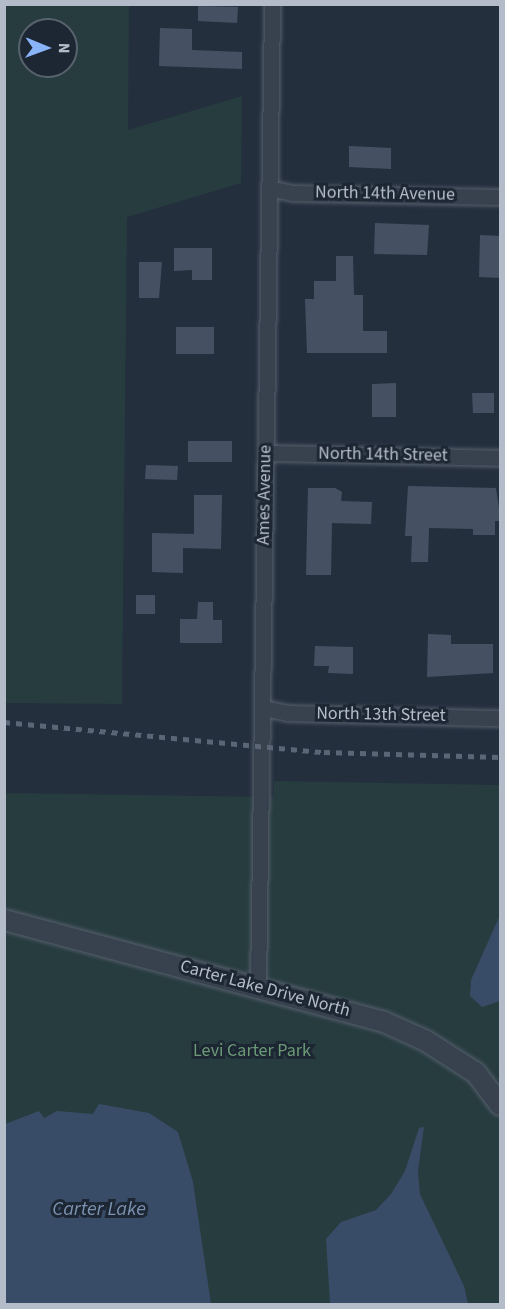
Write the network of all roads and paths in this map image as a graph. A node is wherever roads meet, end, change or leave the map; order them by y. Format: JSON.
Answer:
{"nodes":[{"id":1,"x":272,"y":4,"type":"edge"},
{"id":2,"x":269,"y":188,"type":"junction"},
{"id":3,"x":501,"y":197,"type":"edge"},
{"id":4,"x":266,"y":453,"type":"junction"},
{"id":5,"x":501,"y":458,"type":"edge"},
{"id":6,"x":263,"y":708,"type":"junction"},
{"id":7,"x":501,"y":717,"type":"edge"},
{"id":8,"x":4,"y":920,"type":"edge"},
{"id":9,"x":258,"y":986,"type":"junction"},
{"id":10,"x":501,"y":1105,"type":"edge"}],
"edges":[{"from":1,"to":2,"type":"street","name":"Ames Avenue"},
{"from":2,"to":3,"type":"street","name":"North 14th Avenue"},
{"from":2,"to":4,"type":"street","name":"Ames Avenue"},
{"from":4,"to":5,"type":"street","name":"North 14th Street"},
{"from":4,"to":6,"type":"street","name":"Ames Avenue"},
{"from":6,"to":7,"type":"street","name":"North 13th Street"},
{"from":6,"to":9,"type":"street","name":"Ames Avenue"},
{"from":8,"to":9,"type":"street","name":"Carter Lake Drive North"},
{"from":9,"to":10,"type":"street","name":"Carter Lake Drive North"}]}
